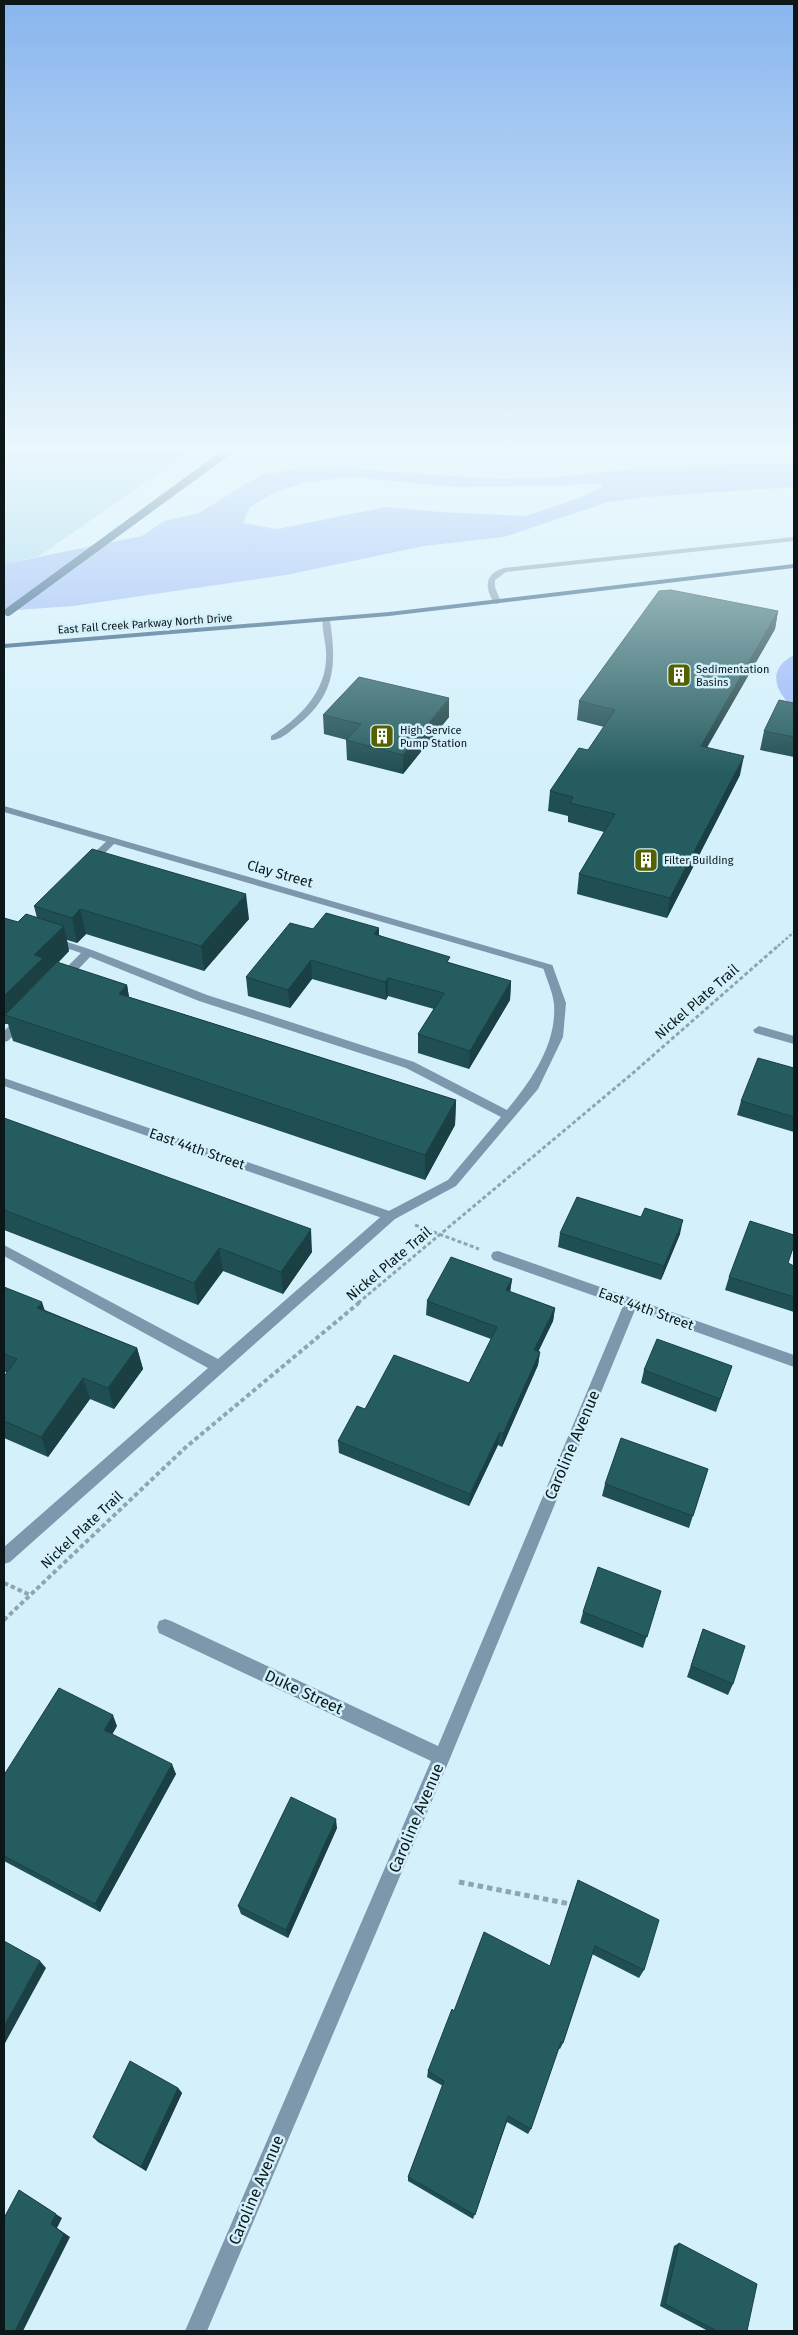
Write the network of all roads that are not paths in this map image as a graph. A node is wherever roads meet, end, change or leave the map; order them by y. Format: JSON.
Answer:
{"nodes":[{"id":1,"x":86,"y":555,"type":"edge"},
{"id":2,"x":645,"y":555,"type":"edge"},
{"id":3,"x":794,"y":566,"type":"edge"},
{"id":4,"x":497,"y":602,"type":"junction"},
{"id":5,"x":6,"y":614,"type":"edge"},
{"id":6,"x":326,"y":620,"type":"junction"},
{"id":7,"x":4,"y":646,"type":"edge"},
{"id":8,"x":274,"y":738,"type":"dead end"},
{"id":9,"x":4,"y":809,"type":"edge"},
{"id":10,"x":112,"y":841,"type":"junction"},
{"id":11,"x":84,"y":868,"type":"edge"},
{"id":12,"x":37,"y":935,"type":"edge"},
{"id":13,"x":88,"y":952,"type":"junction"},
{"id":14,"x":53,"y":988,"type":"edge"},
{"id":15,"x":32,"y":1009,"type":"edge"},
{"id":16,"x":760,"y":1030,"type":"dead end"},
{"id":17,"x":4,"y":1038,"type":"edge"},
{"id":18,"x":794,"y":1040,"type":"edge"},
{"id":19,"x":4,"y":1082,"type":"edge"},
{"id":20,"x":508,"y":1116,"type":"junction"},
{"id":21,"x":390,"y":1216,"type":"junction"},
{"id":22,"x":4,"y":1250,"type":"edge"},
{"id":23,"x":498,"y":1256,"type":"road end"},
{"id":24,"x":631,"y":1303,"type":"junction"},
{"id":25,"x":794,"y":1361,"type":"edge"},
{"id":26,"x":219,"y":1367,"type":"junction"},
{"id":27,"x":4,"y":1557,"type":"edge"},
{"id":28,"x":165,"y":1628,"type":"dead end"},
{"id":29,"x":442,"y":1757,"type":"junction"},
{"id":30,"x":196,"y":2331,"type":"edge"}],
"edges":[{"from":1,"to":5,"type":"main road","bridge":true},
{"from":2,"to":4,"type":"street"},
{"from":3,"to":4,"type":"main road","name":"East Fall Creek Parkway North Drive"},
{"from":4,"to":6,"type":"main road","name":"East Fall Creek Parkway North Drive"},
{"from":6,"to":7,"type":"main road","name":"East Fall Creek Parkway North Drive"},
{"from":6,"to":8,"type":"street"},
{"from":9,"to":10,"type":"street","name":"Clay Street"},
{"from":10,"to":11,"type":"street"},
{"from":10,"to":20,"type":"street","name":"Clay Street"},
{"from":12,"to":13,"type":"street"},
{"from":13,"to":14,"type":"street"},
{"from":13,"to":20,"type":"street"},
{"from":15,"to":17,"type":"street"},
{"from":16,"to":18,"type":"street"},
{"from":19,"to":21,"type":"street","name":"East 44th Street"},
{"from":20,"to":21,"type":"street"},
{"from":21,"to":26,"type":"street"},
{"from":22,"to":26,"type":"street"},
{"from":23,"to":24,"type":"street","name":"East 44th Street"},
{"from":24,"to":25,"type":"street","name":"East 44th Street"},
{"from":24,"to":29,"type":"street","name":"Caroline Avenue"},
{"from":26,"to":27,"type":"street"},
{"from":28,"to":29,"type":"street","name":"Duke Street"},
{"from":29,"to":30,"type":"street","name":"Caroline Avenue"}]}
